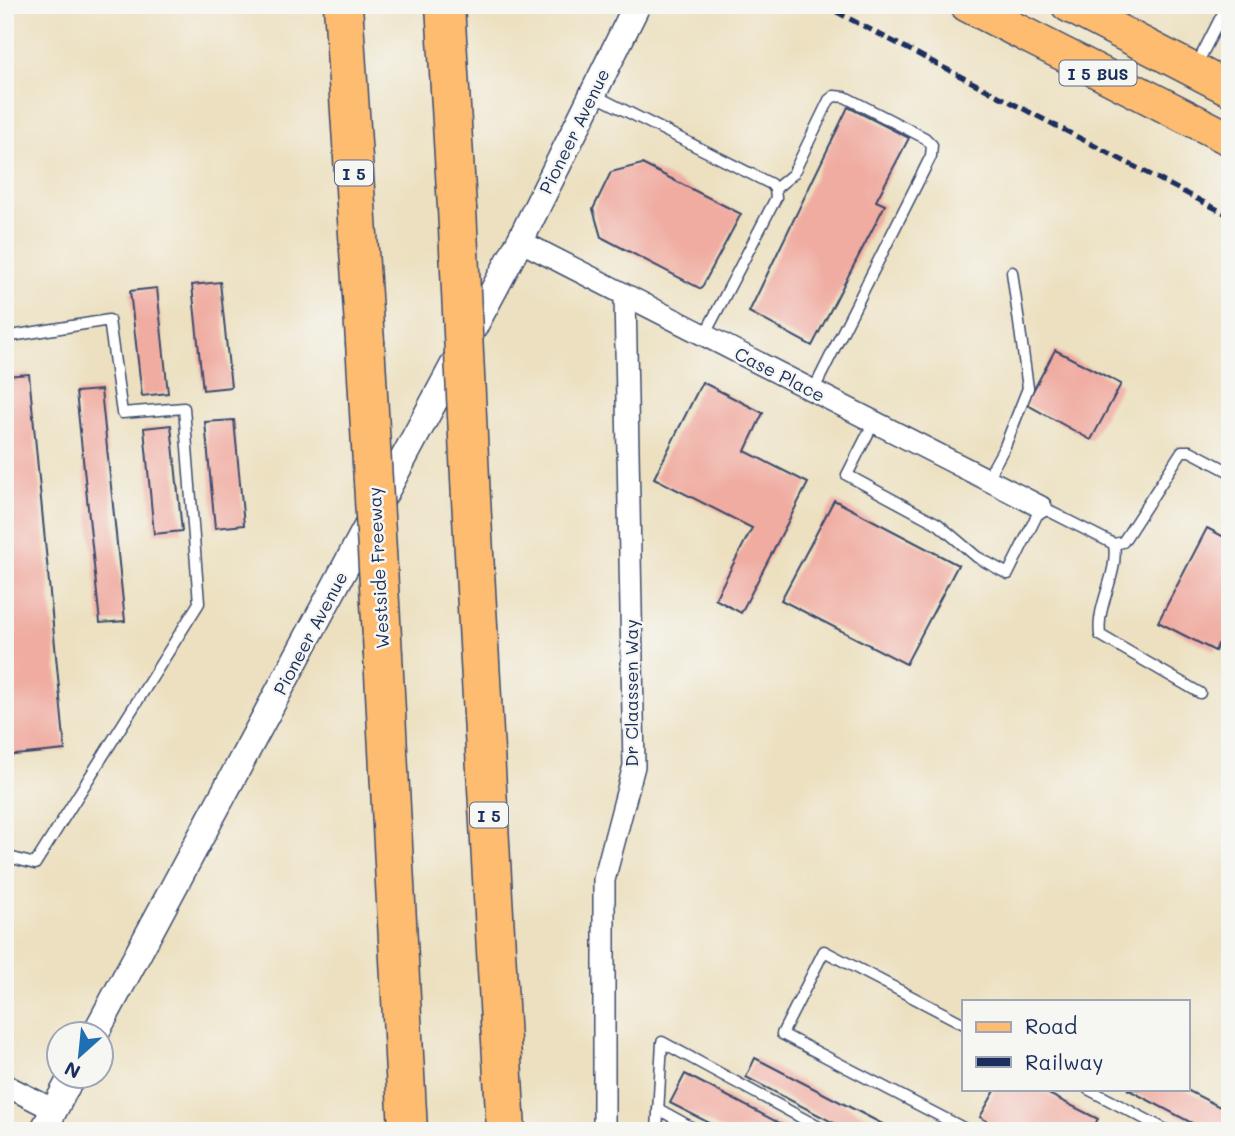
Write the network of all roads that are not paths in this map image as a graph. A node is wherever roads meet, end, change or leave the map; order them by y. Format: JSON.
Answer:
{"nodes":[{"id":1,"x":343,"y":5,"type":"edge"},
{"id":2,"x":445,"y":5,"type":"edge"},
{"id":3,"x":637,"y":5,"type":"edge"},
{"id":4,"x":967,"y":5,"type":"edge"},
{"id":5,"x":1068,"y":5,"type":"edge"},
{"id":6,"x":1225,"y":6,"type":"edge"},
{"id":7,"x":1050,"y":48,"type":"junction"},
{"id":8,"x":1194,"y":71,"type":"junction"},
{"id":9,"x":1230,"y":89,"type":"edge"},
{"id":10,"x":592,"y":94,"type":"junction"},
{"id":11,"x":1230,"y":139,"type":"edge"},
{"id":12,"x":775,"y":189,"type":"junction"},
{"id":13,"x":520,"y":241,"type":"junction"},
{"id":14,"x":1012,"y":272,"type":"dead end"},
{"id":15,"x":625,"y":295,"type":"junction"},
{"id":16,"x":704,"y":335,"type":"junction"},
{"id":17,"x":5,"y":338,"type":"edge"},
{"id":18,"x":813,"y":391,"type":"junction"},
{"id":19,"x":874,"y":422,"type":"junction"},
{"id":20,"x":1230,"y":472,"type":"edge"},
{"id":21,"x":987,"y":480,"type":"junction"},
{"id":22,"x":1041,"y":507,"type":"junction"},
{"id":23,"x":1114,"y":544,"type":"junction"},
{"id":24,"x":1200,"y":693,"type":"dead end"},
{"id":25,"x":5,"y":856,"type":"edge"},
{"id":26,"x":103,"y":1020,"type":"edge"},
{"id":27,"x":962,"y":1023,"type":"edge"},
{"id":28,"x":5,"y":1085,"type":"edge"},
{"id":29,"x":65,"y":1090,"type":"edge"},
{"id":30,"x":1090,"y":1090,"type":"edge"},
{"id":31,"x":658,"y":1110,"type":"junction"},
{"id":32,"x":49,"y":1121,"type":"edge"},
{"id":33,"x":966,"y":1130,"type":"edge"},
{"id":34,"x":408,"y":1131,"type":"edge"},
{"id":35,"x":506,"y":1131,"type":"edge"},
{"id":36,"x":604,"y":1131,"type":"edge"},
{"id":37,"x":657,"y":1131,"type":"edge"},
{"id":38,"x":698,"y":1131,"type":"edge"},
{"id":39,"x":826,"y":1131,"type":"edge"},
{"id":40,"x":1168,"y":1131,"type":"edge"}],
"edges":[{"from":1,"to":34,"type":"highway","name":"Westside Freeway","number":"I 5","bridge":true},
{"from":2,"to":35,"type":"highway","number":"I 5","bridge":true},
{"from":3,"to":10,"type":"street","name":"Pioneer Avenue"},
{"from":4,"to":7,"type":"main road","number":"I 5 BUS"},
{"from":5,"to":8,"type":"main road","number":"I 5 BUS"},
{"from":6,"to":8,"type":"lane"},
{"from":7,"to":8,"type":"main road"},
{"from":7,"to":11,"type":"main road","number":"I 5 BUS"},
{"from":8,"to":9,"type":"main road","number":"I 5 BUS"},
{"from":10,"to":12,"type":"lane"},
{"from":10,"to":13,"type":"street","name":"Pioneer Avenue"},
{"from":12,"to":16,"type":"lane"},
{"from":12,"to":18,"type":"lane"},
{"from":13,"to":15,"type":"street","name":"Case Place"},
{"from":13,"to":26,"type":"street","name":"Pioneer Avenue"},
{"from":14,"to":21,"type":"lane"},
{"from":15,"to":16,"type":"street","name":"Case Place"},
{"from":15,"to":36,"type":"street","name":"Dr Claassen Way"},
{"from":16,"to":18,"type":"street","name":"Case Place"},
{"from":17,"to":25,"type":"lane"},
{"from":18,"to":19,"type":"street","name":"Case Place"},
{"from":19,"to":21,"type":"street","name":"Case Place"},
{"from":19,"to":22,"type":"lane"},
{"from":20,"to":23,"type":"lane"},
{"from":21,"to":22,"type":"street","name":"Case Place"},
{"from":22,"to":23,"type":"lane"},
{"from":23,"to":24,"type":"lane"},
{"from":27,"to":33,"type":"lane"},
{"from":28,"to":32,"type":"street"},
{"from":29,"to":32,"type":"street"},
{"from":30,"to":40,"type":"lane"},
{"from":31,"to":37,"type":"lane"},
{"from":31,"to":38,"type":"lane"},
{"from":31,"to":39,"type":"lane"}]}
